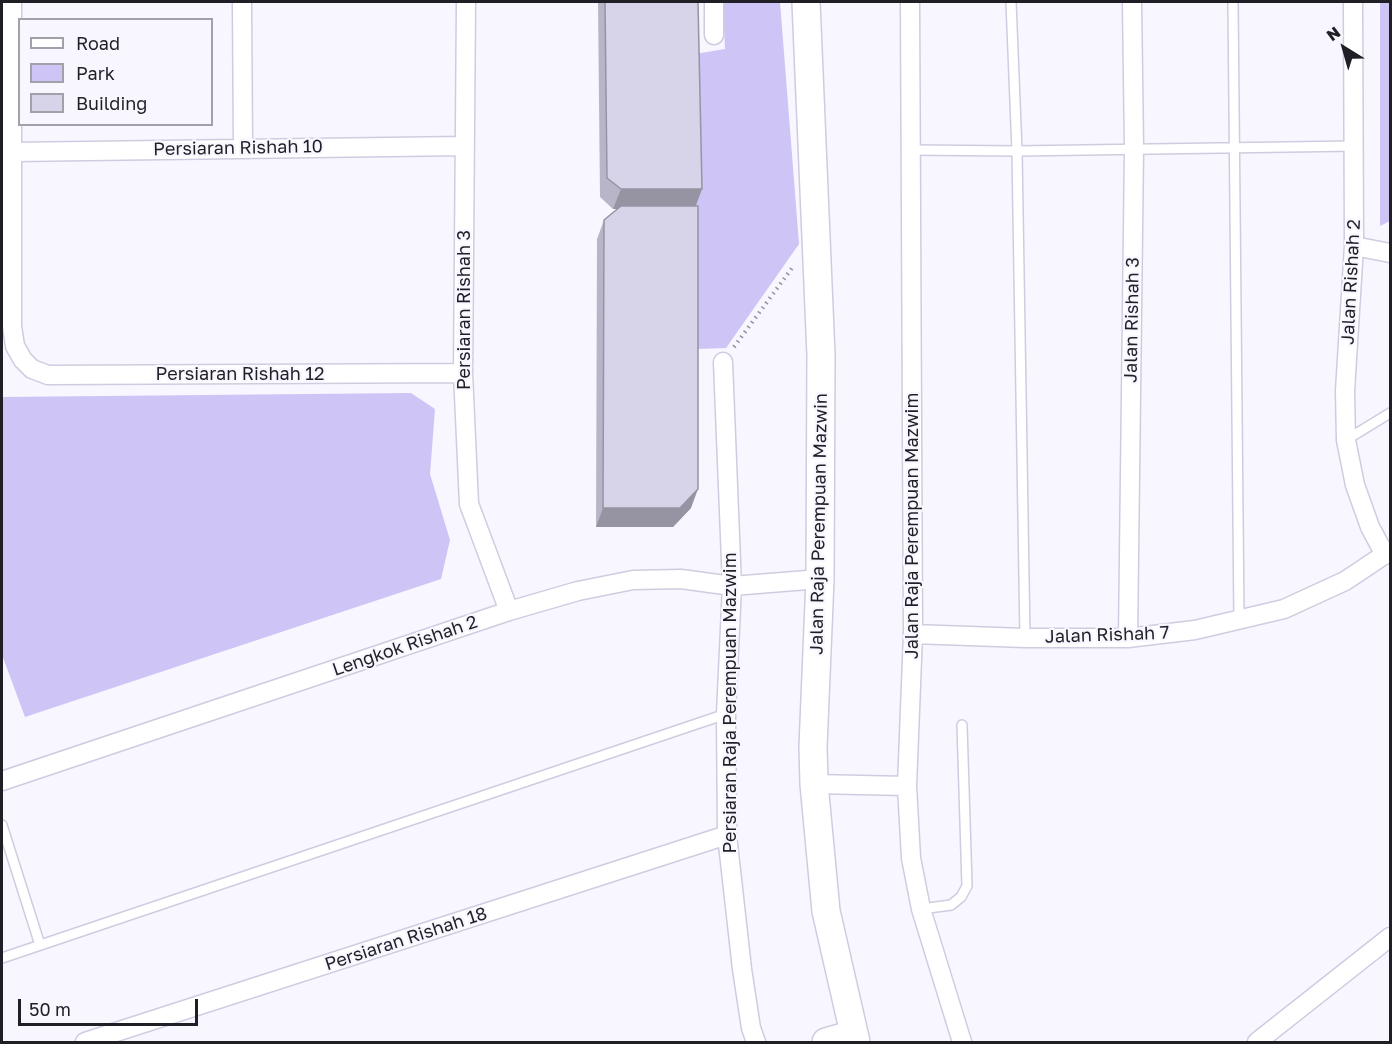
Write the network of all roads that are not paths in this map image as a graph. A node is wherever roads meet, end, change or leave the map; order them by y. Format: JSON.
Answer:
{"nodes":[{"id":1,"x":12,"y":2,"type":"edge"},
{"id":2,"x":242,"y":2,"type":"edge"},
{"id":3,"x":466,"y":2,"type":"edge"},
{"id":4,"x":714,"y":2,"type":"edge"},
{"id":5,"x":806,"y":2,"type":"edge"},
{"id":6,"x":909,"y":2,"type":"edge"},
{"id":7,"x":1011,"y":2,"type":"edge"},
{"id":8,"x":1132,"y":2,"type":"edge"},
{"id":9,"x":1233,"y":2,"type":"edge"},
{"id":10,"x":1353,"y":2,"type":"edge"},
{"id":11,"x":714,"y":35,"type":"dead end"},
{"id":12,"x":464,"y":146,"type":"junction"},
{"id":13,"x":1234,"y":146,"type":"junction"},
{"id":14,"x":1355,"y":146,"type":"junction"},
{"id":15,"x":243,"y":148,"type":"junction"},
{"id":16,"x":1134,"y":149,"type":"junction"},
{"id":17,"x":911,"y":150,"type":"junction"},
{"id":18,"x":1017,"y":151,"type":"junction"},
{"id":19,"x":12,"y":152,"type":"junction"},
{"id":20,"x":1354,"y":246,"type":"junction"},
{"id":21,"x":1390,"y":253,"type":"edge"},
{"id":22,"x":723,"y":362,"type":"road end"},
{"id":23,"x":463,"y":373,"type":"junction"},
{"id":24,"x":1390,"y":412,"type":"edge"},
{"id":25,"x":1346,"y":440,"type":"junction"},
{"id":26,"x":1388,"y":553,"type":"edge"},
{"id":27,"x":820,"y":579,"type":"junction"},
{"id":28,"x":732,"y":586,"type":"junction"},
{"id":29,"x":509,"y":611,"type":"junction"},
{"id":30,"x":1239,"y":620,"type":"junction"},
{"id":31,"x":913,"y":634,"type":"junction"},
{"id":32,"x":1026,"y":638,"type":"junction"},
{"id":33,"x":1128,"y":638,"type":"junction"},
{"id":34,"x":726,"y":714,"type":"junction"},
{"id":35,"x":962,"y":725,"type":"dead end"},
{"id":36,"x":2,"y":781,"type":"edge"},
{"id":37,"x":814,"y":784,"type":"junction"},
{"id":38,"x":907,"y":786,"type":"junction"},
{"id":39,"x":2,"y":825,"type":"edge"},
{"id":40,"x":727,"y":835,"type":"junction"},
{"id":41,"x":921,"y":909,"type":"junction"},
{"id":42,"x":1389,"y":941,"type":"edge"},
{"id":43,"x":40,"y":945,"type":"junction"},
{"id":44,"x":2,"y":958,"type":"edge"},
{"id":45,"x":855,"y":1038,"type":"edge"},
{"id":46,"x":105,"y":1039,"type":"edge"},
{"id":47,"x":85,"y":1042,"type":"edge"},
{"id":48,"x":756,"y":1042,"type":"edge"},
{"id":49,"x":826,"y":1042,"type":"edge"},
{"id":50,"x":962,"y":1042,"type":"edge"},
{"id":51,"x":1257,"y":1042,"type":"edge"}],
"edges":[{"from":1,"to":19,"type":"street"},
{"from":2,"to":15,"type":"street"},
{"from":3,"to":12,"type":"street","name":"Persiaran Rishah 3"},
{"from":4,"to":11,"type":"street"},
{"from":5,"to":27,"type":"main road","name":"Jalan Raja Perempuan Mazwin"},
{"from":6,"to":17,"type":"street","name":"Jalan Raja Perempuan Mazwim"},
{"from":7,"to":18,"type":"lane"},
{"from":8,"to":16,"type":"street","name":"Jalan Rishah 3"},
{"from":9,"to":13,"type":"lane"},
{"from":10,"to":14,"type":"street","name":"Jalan Rishah 2"},
{"from":12,"to":15,"type":"street","name":"Persiaran Rishah 10"},
{"from":12,"to":23,"type":"street","name":"Persiaran Rishah 3"},
{"from":13,"to":14,"type":"lane"},
{"from":13,"to":16,"type":"lane"},
{"from":13,"to":30,"type":"lane"},
{"from":14,"to":20,"type":"street","name":"Jalan Rishah 2"},
{"from":15,"to":19,"type":"street","name":"Persiaran Rishah 10"},
{"from":16,"to":18,"type":"lane"},
{"from":16,"to":33,"type":"street","name":"Jalan Rishah 3"},
{"from":17,"to":18,"type":"lane"},
{"from":17,"to":31,"type":"street","name":"Jalan Raja Perempuan Mazwim"},
{"from":18,"to":32,"type":"lane"},
{"from":19,"to":23,"type":"street","name":"Persiaran Rishah 12"},
{"from":20,"to":21,"type":"street"},
{"from":20,"to":25,"type":"street","name":"Jalan Rishah 2"},
{"from":22,"to":28,"type":"street","name":"Persiaran Raja Perempuan Mazwim"},
{"from":23,"to":29,"type":"street","name":"Persiaran Rishah 3"},
{"from":24,"to":25,"type":"lane"},
{"from":25,"to":26,"type":"street","name":"Jalan Rishah 2"},
{"from":26,"to":30,"type":"street","name":"Jalan Rishah 7"},
{"from":27,"to":28,"type":"street","name":"Lengkok Rishah 2"},
{"from":27,"to":37,"type":"main road","name":"Jalan Raja Perempuan Mazwin"},
{"from":28,"to":29,"type":"street","name":"Lengkok Rishah 2"},
{"from":28,"to":34,"type":"street","name":"Persiaran Raja Perempuan Mazwim"},
{"from":29,"to":36,"type":"street","name":"Lengkok Rishah 2"},
{"from":30,"to":33,"type":"street","name":"Jalan Rishah 7"},
{"from":31,"to":32,"type":"street","name":"Jalan Rishah 7"},
{"from":31,"to":38,"type":"street","name":"Jalan Raja Perempuan Mazwim"},
{"from":32,"to":33,"type":"street","name":"Jalan Rishah 7"},
{"from":34,"to":40,"type":"street","name":"Persiaran Raja Perempuan Mazwim"},
{"from":34,"to":43,"type":"lane"},
{"from":35,"to":41,"type":"lane"},
{"from":37,"to":38,"type":"street"},
{"from":37,"to":45,"type":"main road","name":"Jalan Raja Perempuan Mazwin"},
{"from":38,"to":41,"type":"street","name":"Jalan Raja Perempuan Mazwim"},
{"from":39,"to":43,"type":"lane"},
{"from":40,"to":46,"type":"street","name":"Persiaran Rishah 18"},
{"from":40,"to":48,"type":"street","name":"Persiaran Raja Perempuan Mazwim"},
{"from":41,"to":50,"type":"street","name":"Jalan Raja Perempuan Mazwim"},
{"from":42,"to":51,"type":"street"},
{"from":43,"to":44,"type":"lane"},
{"from":45,"to":49,"type":"main road"},
{"from":46,"to":47,"type":"street","name":"Persiaran Rishah 18"}]}
